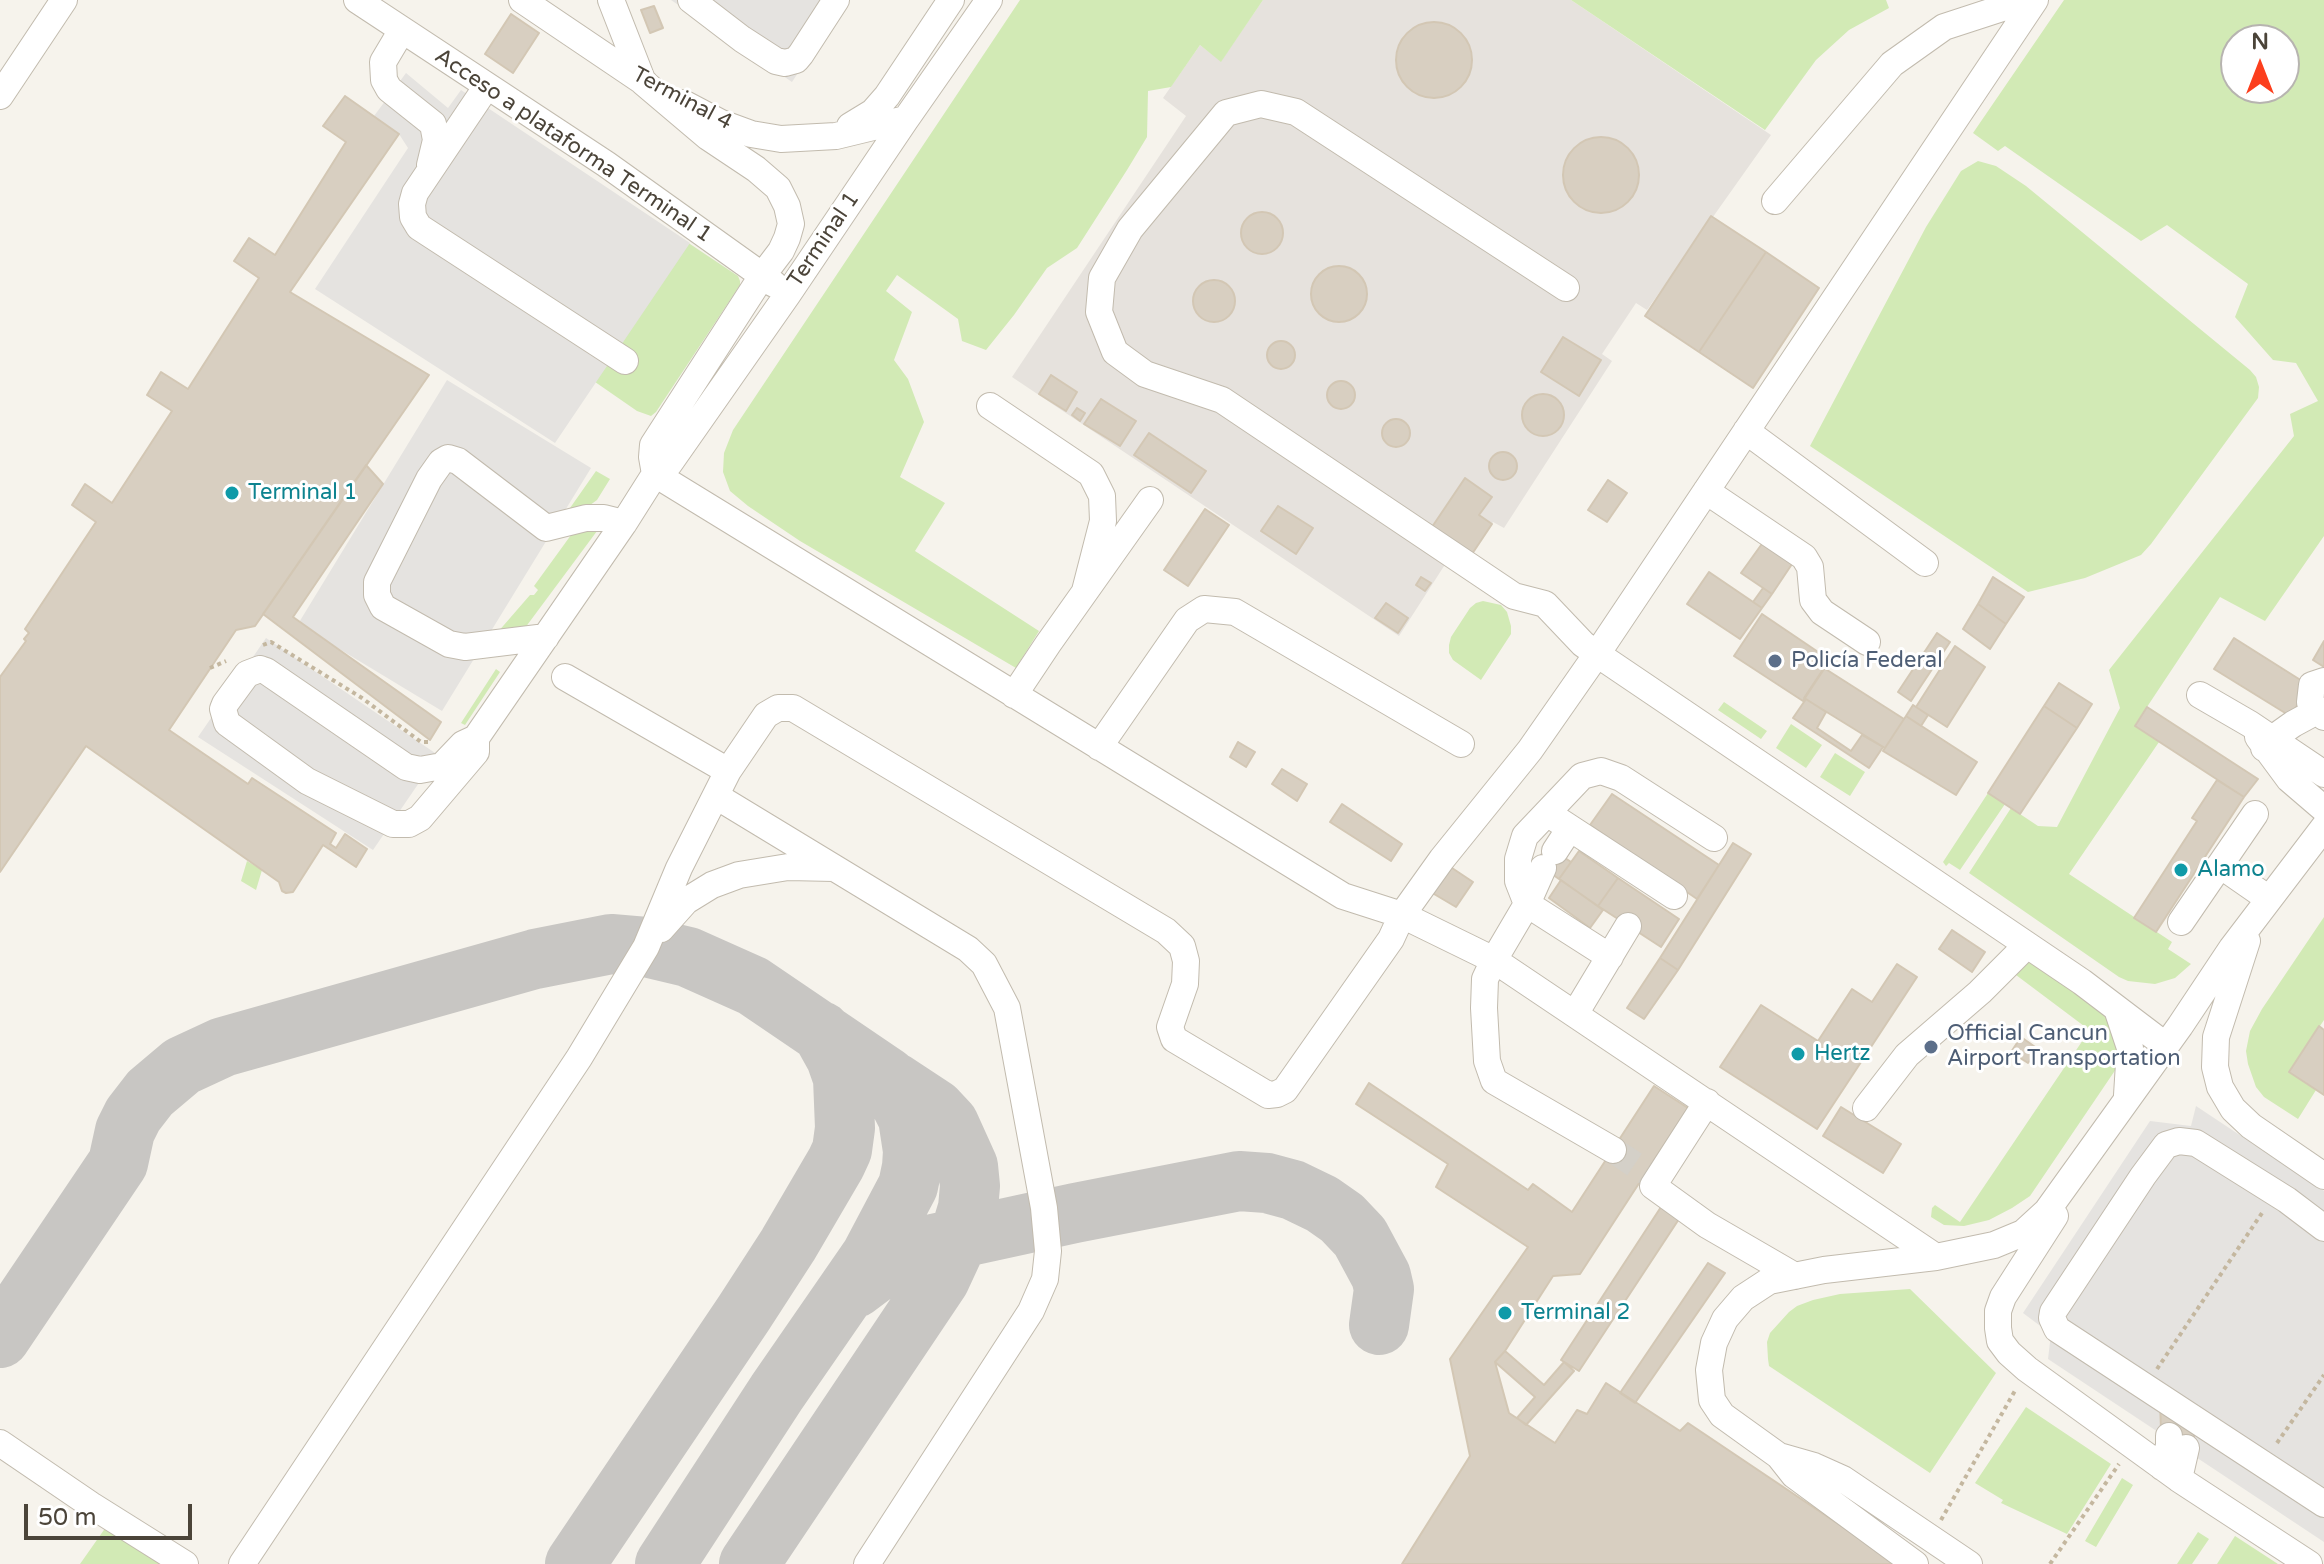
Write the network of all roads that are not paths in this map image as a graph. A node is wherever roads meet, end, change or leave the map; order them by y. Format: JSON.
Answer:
{"nodes":[{"id":1,"x":64,"y":0,"type":"edge"},
{"id":2,"x":357,"y":0,"type":"edge"},
{"id":3,"x":611,"y":0,"type":"edge"},
{"id":4,"x":626,"y":0,"type":"edge"},
{"id":5,"x":691,"y":0,"type":"edge"},
{"id":6,"x":836,"y":0,"type":"edge"},
{"id":7,"x":951,"y":0,"type":"edge"},
{"id":8,"x":989,"y":0,"type":"edge"},
{"id":9,"x":2027,"y":0,"type":"edge"},
{"id":10,"x":2035,"y":0,"type":"edge"},
{"id":11,"x":528,"y":3,"type":"edge"},
{"id":12,"x":402,"y":30,"type":"junction"},
{"id":13,"x":487,"y":86,"type":"junction"},
{"id":14,"x":652,"y":87,"type":"junction"},
{"id":15,"x":0,"y":96,"type":"edge"},
{"id":16,"x":906,"y":119,"type":"junction"},
{"id":17,"x":816,"y":138,"type":"junction"},
{"id":18,"x":428,"y":172,"type":"junction"},
{"id":19,"x":1775,"y":201,"type":"dead end"},
{"id":20,"x":762,"y":276,"type":"junction"},
{"id":21,"x":1566,"y":288,"type":"dead end"},
{"id":22,"x":788,"y":294,"type":"junction"},
{"id":23,"x":625,"y":361,"type":"dead end"},
{"id":24,"x":990,"y":406,"type":"dead end"},
{"id":25,"x":1746,"y":431,"type":"junction"},
{"id":26,"x":655,"y":474,"type":"junction"},
{"id":27,"x":1706,"y":491,"type":"junction"},
{"id":28,"x":1150,"y":500,"type":"dead end"},
{"id":29,"x":624,"y":523,"type":"junction"},
{"id":30,"x":1925,"y":563,"type":"dead end"},
{"id":31,"x":1085,"y":591,"type":"junction"},
{"id":32,"x":546,"y":637,"type":"junction"},
{"id":33,"x":1867,"y":642,"type":"dead end"},
{"id":34,"x":1590,"y":649,"type":"junction"},
{"id":35,"x":565,"y":677,"type":"dead end"},
{"id":36,"x":2324,"y":681,"type":"edge"},
{"id":37,"x":1014,"y":695,"type":"junction"},
{"id":38,"x":2200,"y":695,"type":"dead end"},
{"id":39,"x":2320,"y":714,"type":"edge"},
{"id":40,"x":476,"y":738,"type":"junction"},
{"id":41,"x":2268,"y":743,"type":"junction"},
{"id":42,"x":1461,"y":744,"type":"dead end"},
{"id":43,"x":1099,"y":747,"type":"junction"},
{"id":44,"x":728,"y":771,"type":"junction"},
{"id":45,"x":2324,"y":774,"type":"edge"},
{"id":46,"x":716,"y":796,"type":"junction"},
{"id":47,"x":2324,"y":809,"type":"edge"},
{"id":48,"x":1547,"y":813,"type":"junction"},
{"id":49,"x":2255,"y":814,"type":"dead end"},
{"id":50,"x":2324,"y":827,"type":"edge"},
{"id":51,"x":1570,"y":828,"type":"junction"},
{"id":52,"x":1714,"y":838,"type":"dead end"},
{"id":53,"x":2220,"y":865,"type":"junction"},
{"id":54,"x":837,"y":868,"type":"junction"},
{"id":55,"x":1674,"y":896,"type":"dead end"},
{"id":56,"x":1527,"y":904,"type":"junction"},
{"id":57,"x":2262,"y":908,"type":"junction"},
{"id":58,"x":1402,"y":915,"type":"junction"},
{"id":59,"x":2181,"y":922,"type":"dead end"},
{"id":60,"x":1628,"y":926,"type":"dead end"},
{"id":61,"x":2027,"y":945,"type":"junction"},
{"id":62,"x":646,"y":947,"type":"junction"},
{"id":63,"x":1610,"y":957,"type":"junction"},
{"id":64,"x":1494,"y":960,"type":"junction"},
{"id":65,"x":2117,"y":1009,"type":"junction"},
{"id":66,"x":1575,"y":1014,"type":"junction"},
{"id":67,"x":2165,"y":1045,"type":"junction"},
{"id":68,"x":2126,"y":1098,"type":"junction"},
{"id":69,"x":1707,"y":1102,"type":"junction"},
{"id":70,"x":1866,"y":1108,"type":"dead end"},
{"id":71,"x":1613,"y":1150,"type":"tunnel mouth"},
{"id":72,"x":2085,"y":1160,"type":"junction"},
{"id":73,"x":2324,"y":1176,"type":"edge"},
{"id":74,"x":2324,"y":1228,"type":"edge"},
{"id":75,"x":1936,"y":1257,"type":"junction"},
{"id":76,"x":1795,"y":1276,"type":"junction"},
{"id":77,"x":2178,"y":1421,"type":"junction"},
{"id":78,"x":0,"y":1443,"type":"edge"},
{"id":79,"x":1779,"y":1456,"type":"junction"},
{"id":80,"x":2170,"y":1473,"type":"junction"},
{"id":81,"x":2324,"y":1504,"type":"edge"},
{"id":82,"x":1960,"y":1561,"type":"edge"},
{"id":83,"x":185,"y":1564,"type":"edge"},
{"id":84,"x":242,"y":1564,"type":"edge"},
{"id":85,"x":867,"y":1564,"type":"edge"},
{"id":86,"x":1915,"y":1564,"type":"edge"},
{"id":87,"x":2309,"y":1564,"type":"edge"}],
"edges":[{"from":1,"to":15,"type":"street"},
{"from":2,"to":12,"type":"street","name":"Acceso a plataforma Terminal 1"},
{"from":3,"to":14,"type":"street"},
{"from":4,"to":14,"type":"street"},
{"from":5,"to":6,"type":"street"},
{"from":7,"to":17,"type":"street"},
{"from":8,"to":16,"type":"street"},
{"from":9,"to":19,"type":"street"},
{"from":10,"to":25,"type":"street"},
{"from":11,"to":14,"type":"street","name":"Terminal 4"},
{"from":12,"to":13,"type":"street","name":"Acceso a plataforma Terminal 1"},
{"from":12,"to":18,"type":"street"},
{"from":13,"to":18,"type":"street"},
{"from":13,"to":20,"type":"street","name":"Acceso a plataforma Terminal 1"},
{"from":14,"to":17,"type":"street","name":"Terminal 4"},
{"from":14,"to":20,"type":"street","name":"Terminal 1"},
{"from":16,"to":17,"type":"street","name":"Terminal 4"},
{"from":16,"to":22,"type":"street","name":"Terminal 1"},
{"from":18,"to":23,"type":"street"},
{"from":20,"to":22,"type":"street","name":"Acceso a plataforma Terminal 1"},
{"from":20,"to":26,"type":"street","name":"Terminal 1"},
{"from":21,"to":34,"type":"street"},
{"from":22,"to":26,"type":"street","name":"Terminal 1"},
{"from":24,"to":31,"type":"street"},
{"from":25,"to":27,"type":"street"},
{"from":25,"to":30,"type":"street"},
{"from":26,"to":29,"type":"street","name":"Terminal 1"},
{"from":26,"to":37,"type":"street"},
{"from":27,"to":33,"type":"street"},
{"from":27,"to":34,"type":"street"},
{"from":28,"to":31,"type":"street"},
{"from":29,"to":32,"type":"street","name":"Terminal 1"},
{"from":29,"to":32,"type":"street"},
{"from":31,"to":37,"type":"street"},
{"from":32,"to":40,"type":"street","name":"Terminal 1"},
{"from":34,"to":58,"type":"street"},
{"from":34,"to":61,"type":"street"},
{"from":35,"to":44,"type":"street"},
{"from":36,"to":39,"type":"street"},
{"from":37,"to":43,"type":"street"},
{"from":38,"to":41,"type":"street"},
{"from":39,"to":41,"type":"street"},
{"from":40,"to":40,"type":"street","name":"Terminal 1"},
{"from":41,"to":45,"type":"street"},
{"from":41,"to":47,"type":"street"},
{"from":42,"to":43,"type":"street"},
{"from":43,"to":58,"type":"street"},
{"from":44,"to":46,"type":"street"},
{"from":44,"to":58,"type":"street"},
{"from":46,"to":54,"type":"street"},
{"from":46,"to":62,"type":"street"},
{"from":48,"to":51,"type":"street"},
{"from":48,"to":52,"type":"street"},
{"from":48,"to":56,"type":"street"},
{"from":49,"to":53,"type":"street"},
{"from":50,"to":57,"type":"street"},
{"from":51,"to":55,"type":"street"},
{"from":51,"to":56,"type":"street"},
{"from":53,"to":57,"type":"street"},
{"from":53,"to":59,"type":"street"},
{"from":54,"to":62,"type":"street"},
{"from":54,"to":85,"type":"street"},
{"from":56,"to":63,"type":"street"},
{"from":56,"to":64,"type":"street"},
{"from":57,"to":67,"type":"street"},
{"from":57,"to":73,"type":"street"},
{"from":58,"to":64,"type":"street"},
{"from":60,"to":63,"type":"street"},
{"from":61,"to":65,"type":"street"},
{"from":61,"to":70,"type":"street"},
{"from":62,"to":84,"type":"street"},
{"from":63,"to":66,"type":"street"},
{"from":64,"to":66,"type":"street"},
{"from":64,"to":71,"type":"street"},
{"from":65,"to":67,"type":"street"},
{"from":65,"to":68,"type":"street"},
{"from":66,"to":69,"type":"street"},
{"from":67,"to":68,"type":"street"},
{"from":68,"to":72,"type":"street"},
{"from":69,"to":75,"type":"street"},
{"from":69,"to":76,"type":"street"},
{"from":72,"to":75,"type":"street"},
{"from":72,"to":80,"type":"street"},
{"from":74,"to":77,"type":"street"},
{"from":75,"to":76,"type":"street"},
{"from":76,"to":79,"type":"street"},
{"from":77,"to":80,"type":"street"},
{"from":77,"to":81,"type":"street"},
{"from":78,"to":83,"type":"street"},
{"from":79,"to":82,"type":"street"},
{"from":79,"to":86,"type":"street"},
{"from":80,"to":87,"type":"street"}]}
